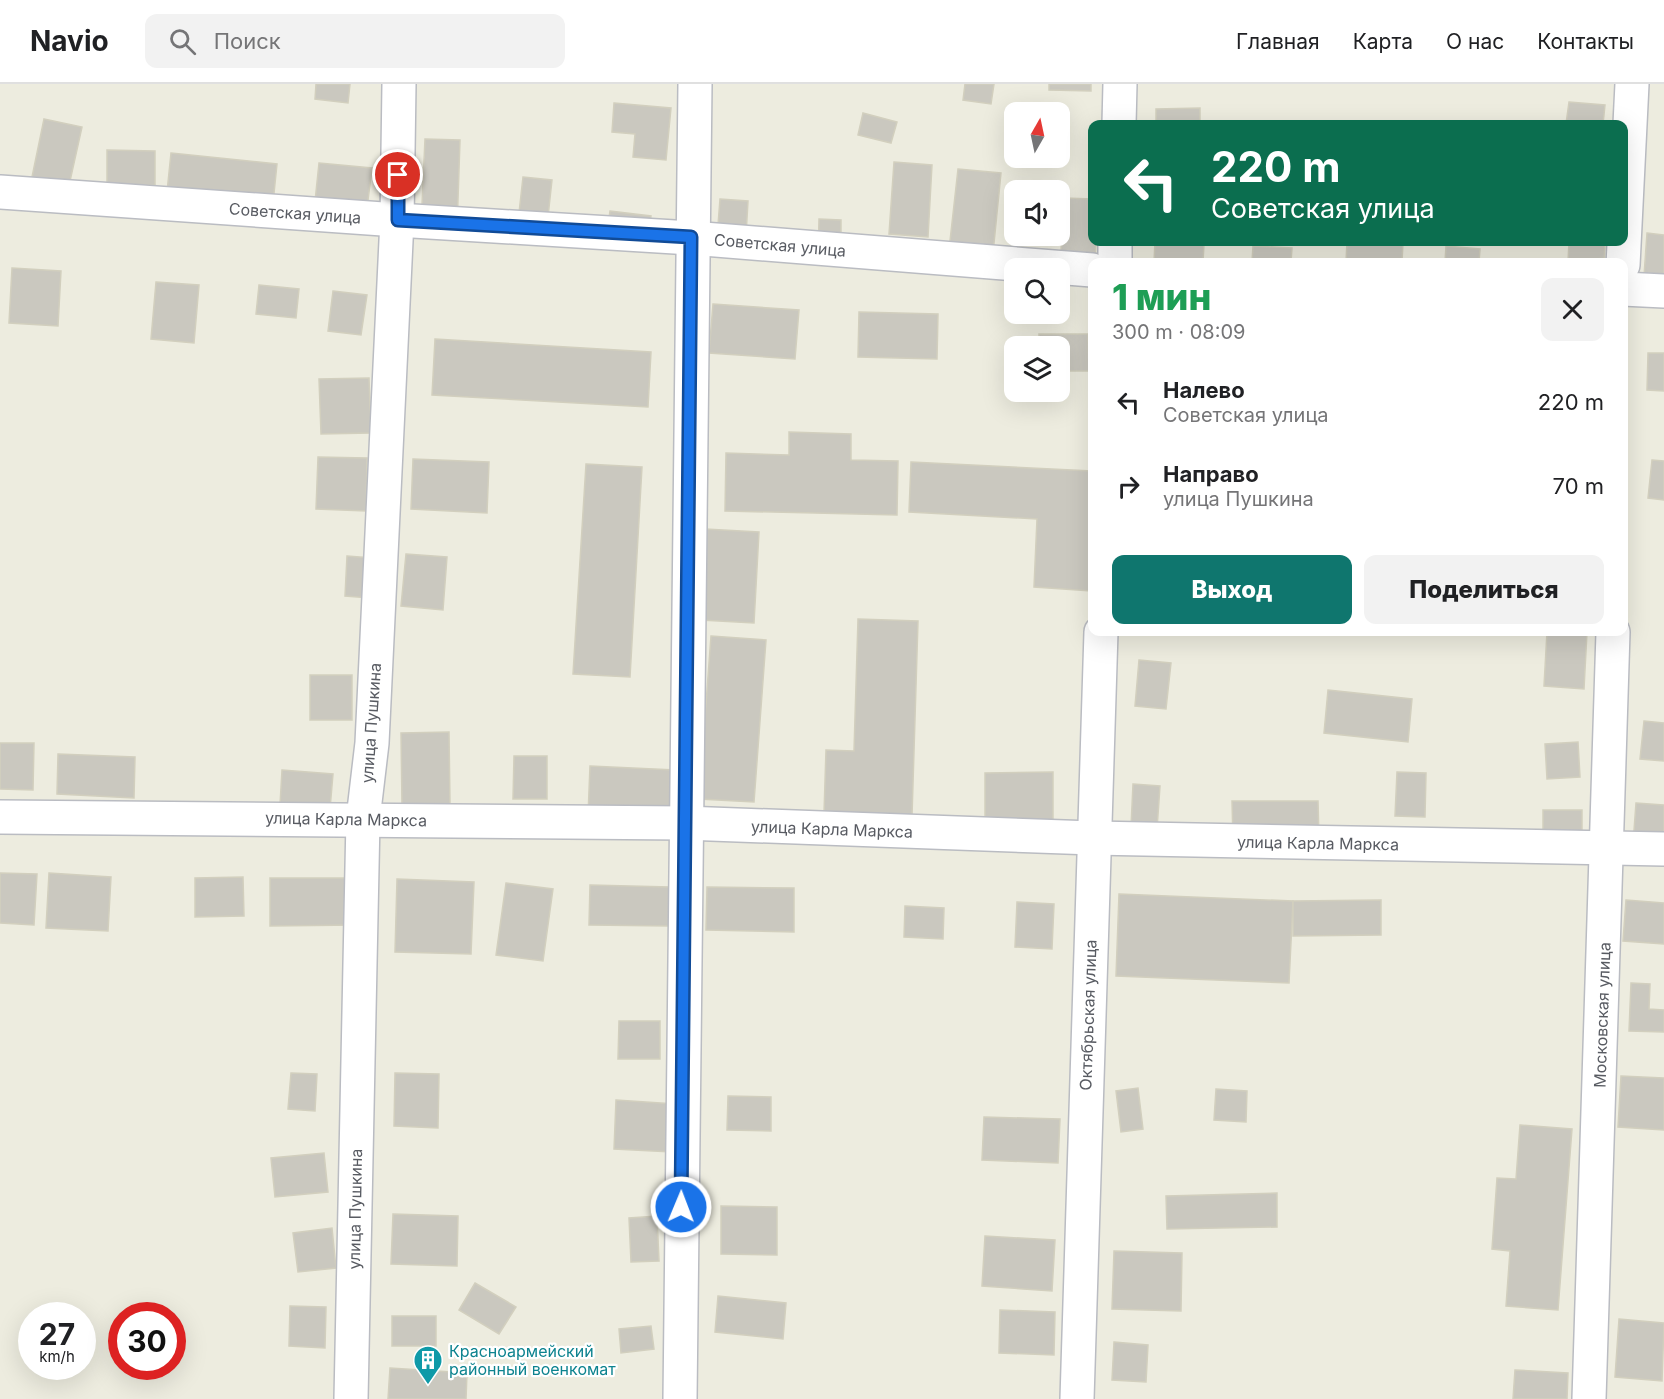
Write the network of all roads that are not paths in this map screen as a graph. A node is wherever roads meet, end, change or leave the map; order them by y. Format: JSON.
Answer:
{"nodes":[{"id":1,"x":399,"y":84,"type":"edge"},
{"id":2,"x":695,"y":84,"type":"edge"},
{"id":3,"x":1120,"y":84,"type":"edge"},
{"id":4,"x":1632,"y":84,"type":"edge"},
{"id":5,"x":1119,"y":120,"type":"edge"},
{"id":6,"x":1628,"y":164,"type":"edge"},
{"id":7,"x":0,"y":192,"type":"edge"},
{"id":8,"x":398,"y":220,"type":"junction"},
{"id":9,"x":691,"y":237,"type":"junction"},
{"id":10,"x":1088,"y":270,"type":"edge"},
{"id":11,"x":1628,"y":289,"type":"edge"},
{"id":12,"x":1664,"y":291,"type":"edge"},
{"id":13,"x":1101,"y":636,"type":"edge"},
{"id":14,"x":1613,"y":636,"type":"edge"},
{"id":15,"x":0,"y":817,"type":"edge"},
{"id":16,"x":363,"y":819,"type":"junction"},
{"id":17,"x":684,"y":824,"type":"junction"},
{"id":18,"x":1093,"y":838,"type":"junction"},
{"id":19,"x":1607,"y":848,"type":"junction"},
{"id":20,"x":1664,"y":849,"type":"edge"},
{"id":21,"x":351,"y":1399,"type":"edge"},
{"id":22,"x":680,"y":1399,"type":"edge"},
{"id":23,"x":1077,"y":1399,"type":"edge"},
{"id":24,"x":1589,"y":1399,"type":"edge"}],
"edges":[{"from":1,"to":8,"type":"street","name":"улица Пушкина"},
{"from":2,"to":9,"type":"street"},
{"from":3,"to":5,"type":"street"},
{"from":4,"to":6,"type":"street"},
{"from":7,"to":8,"type":"street","name":"Советская улица"},
{"from":8,"to":9,"type":"street","name":"Советская улица"},
{"from":8,"to":16,"type":"street","name":"улица Пушкина"},
{"from":9,"to":10,"type":"street","name":"Советская улица"},
{"from":9,"to":17,"type":"street"},
{"from":11,"to":12,"type":"street"},
{"from":13,"to":18,"type":"street","name":"Октябрьская улица"},
{"from":14,"to":19,"type":"street","name":"Московская улица"},
{"from":15,"to":16,"type":"street","name":"улица Карла Маркса"},
{"from":16,"to":17,"type":"street","name":"улица Карла Маркса"},
{"from":16,"to":21,"type":"street","name":"улица Пушкина"},
{"from":17,"to":18,"type":"street","name":"улица Карла Маркса"},
{"from":17,"to":22,"type":"street"},
{"from":18,"to":19,"type":"street","name":"улица Карла Маркса"},
{"from":18,"to":23,"type":"street","name":"Октябрьская улица"},
{"from":19,"to":20,"type":"street","name":"улица Карла Маркса"},
{"from":19,"to":24,"type":"street","name":"Московская улица"}]}
